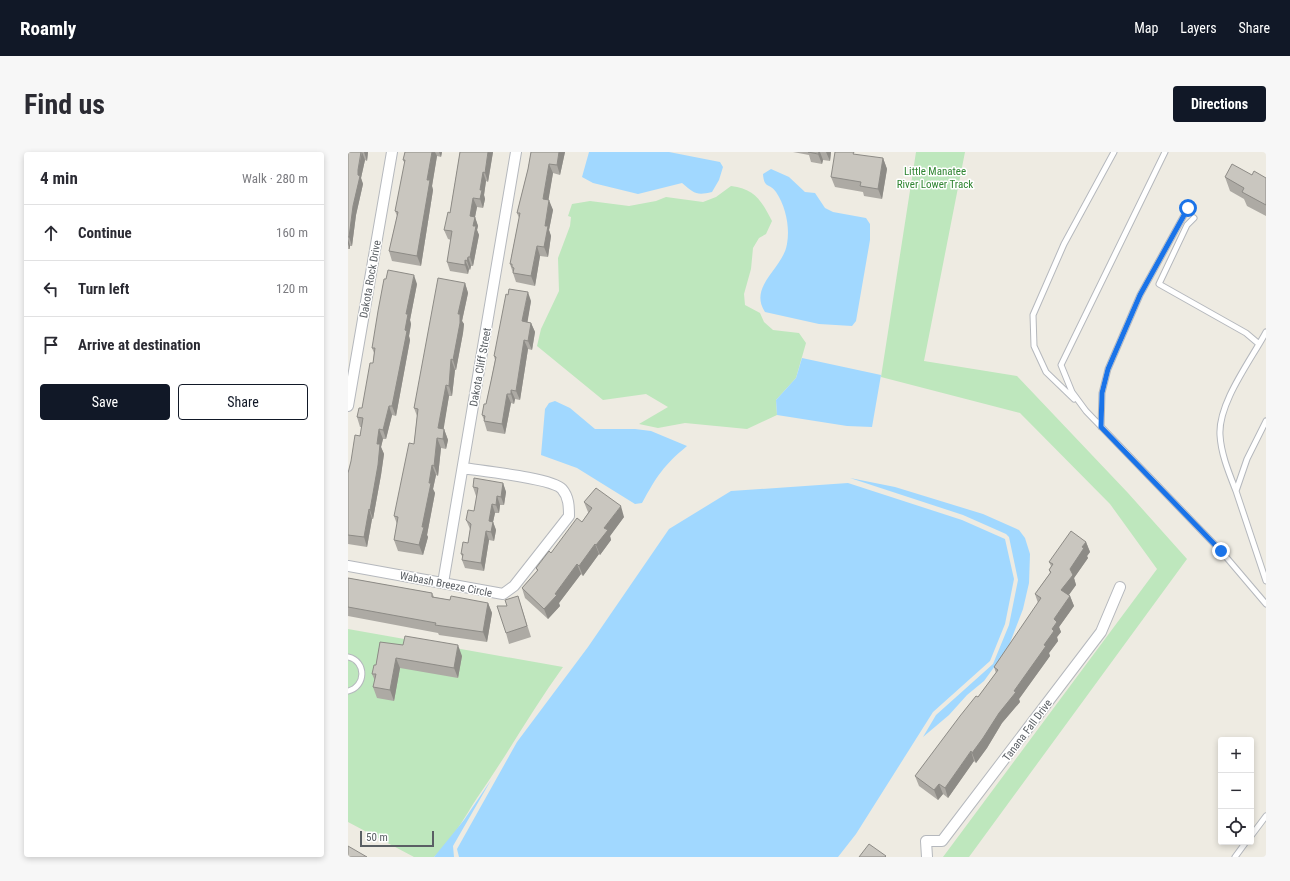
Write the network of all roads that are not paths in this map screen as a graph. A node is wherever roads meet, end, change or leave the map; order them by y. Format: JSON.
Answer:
{"nodes":[{"id":1,"x":392,"y":152,"type":"edge"},
{"id":2,"x":516,"y":152,"type":"edge"},
{"id":3,"x":1114,"y":152,"type":"edge"},
{"id":4,"x":1165,"y":152,"type":"edge"},
{"id":5,"x":1188,"y":208,"type":"dead end"},
{"id":6,"x":1194,"y":218,"type":"dead end"},
{"id":7,"x":1266,"y":332,"type":"edge"},
{"id":8,"x":1259,"y":344,"type":"junction"},
{"id":9,"x":348,"y":406,"type":"edge"},
{"id":10,"x":1086,"y":411,"type":"junction"},
{"id":11,"x":1266,"y":421,"type":"edge"},
{"id":12,"x":1101,"y":427,"type":"junction"},
{"id":13,"x":463,"y":468,"type":"junction"},
{"id":14,"x":1236,"y":490,"type":"junction"},
{"id":15,"x":348,"y":566,"type":"edge"},
{"id":16,"x":1266,"y":581,"type":"edge"},
{"id":17,"x":444,"y":583,"type":"junction"},
{"id":18,"x":1120,"y":587,"type":"dead end"},
{"id":19,"x":1266,"y":604,"type":"edge"},
{"id":20,"x":348,"y":657,"type":"edge"},
{"id":21,"x":348,"y":691,"type":"edge"},
{"id":22,"x":1266,"y":816,"type":"edge"},
{"id":23,"x":1254,"y":832,"type":"edge"},
{"id":24,"x":1244,"y":845,"type":"edge"},
{"id":25,"x":927,"y":857,"type":"edge"},
{"id":26,"x":1235,"y":857,"type":"edge"}],
"edges":[{"from":1,"to":9,"type":"street","name":"Dakota Rock Drive"},
{"from":2,"to":13,"type":"street","name":"Dakota Cliff Street"},
{"from":3,"to":10,"type":"lane"},
{"from":4,"to":10,"type":"lane"},
{"from":5,"to":12,"type":"lane"},
{"from":6,"to":8,"type":"lane"},
{"from":7,"to":8,"type":"lane"},
{"from":8,"to":14,"type":"lane"},
{"from":10,"to":12,"type":"lane"},
{"from":11,"to":14,"type":"lane"},
{"from":12,"to":19,"type":"lane"},
{"from":13,"to":17,"type":"street","name":"Dakota Cliff Street"},
{"from":13,"to":17,"type":"street","name":"Wabash Breeze Circle"},
{"from":14,"to":16,"type":"lane"},
{"from":15,"to":17,"type":"street","name":"Wabash Breeze Circle"},
{"from":18,"to":25,"type":"street","name":"Tanana Fall Drive"},
{"from":20,"to":21,"type":"lane"},
{"from":22,"to":23,"type":"lane"},
{"from":24,"to":26,"type":"lane"}]}
